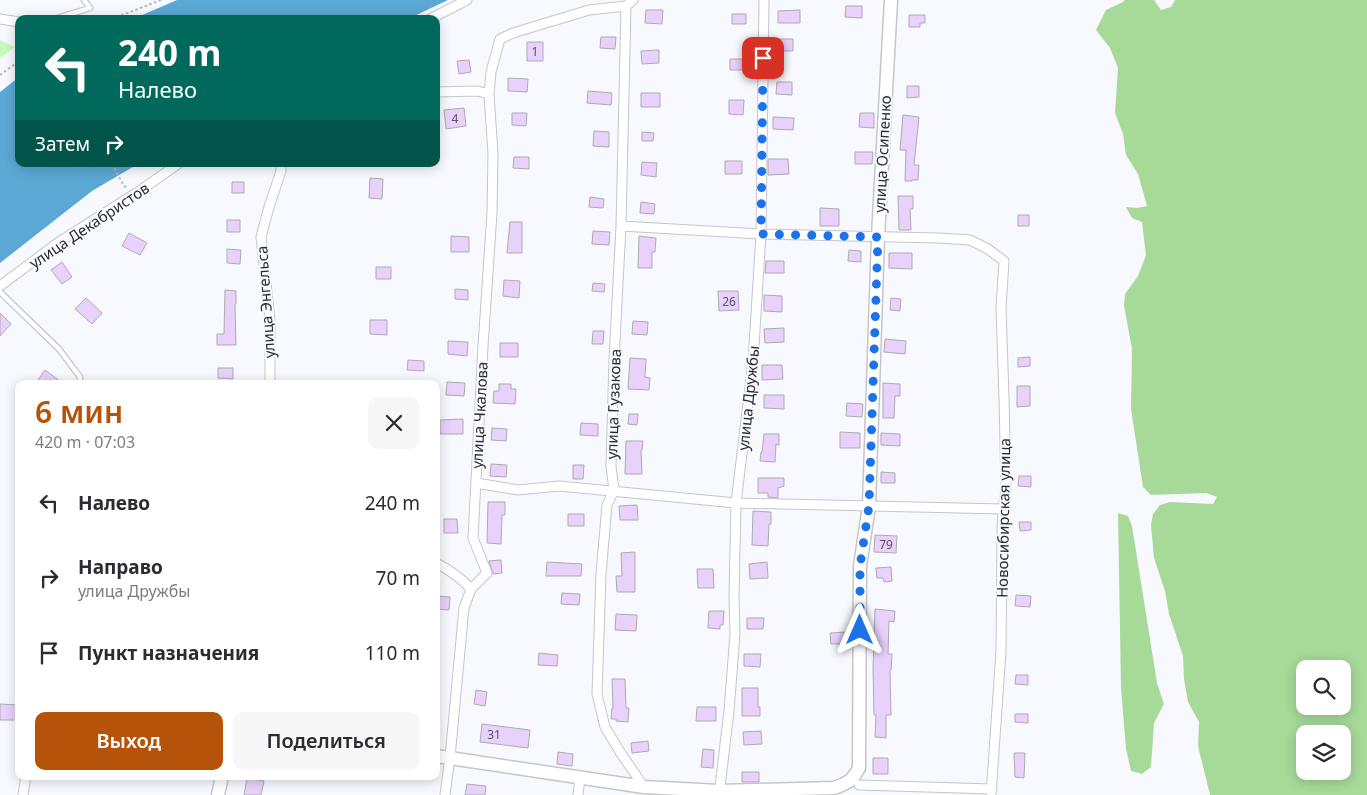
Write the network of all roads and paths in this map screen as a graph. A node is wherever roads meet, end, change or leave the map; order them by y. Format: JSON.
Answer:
{"nodes":[{"id":1,"x":84,"y":0,"type":"edge"},
{"id":2,"x":161,"y":0,"type":"edge"},
{"id":3,"x":467,"y":0,"type":"edge"},
{"id":4,"x":764,"y":0,"type":"edge"},
{"id":5,"x":890,"y":0,"type":"edge"},
{"id":6,"x":629,"y":3,"type":"edge"},
{"id":7,"x":67,"y":15,"type":"edge"},
{"id":8,"x":122,"y":15,"type":"edge"},
{"id":9,"x":438,"y":15,"type":"edge"},
{"id":10,"x":0,"y":19,"type":"edge"},
{"id":11,"x":15,"y":21,"type":"edge"},
{"id":12,"x":15,"y":64,"type":"edge"},
{"id":13,"x":0,"y":75,"type":"edge"},
{"id":14,"x":440,"y":92,"type":"edge"},
{"id":15,"x":489,"y":94,"type":"junction"},
{"id":16,"x":114,"y":167,"type":"edge"},
{"id":17,"x":174,"y":167,"type":"edge"},
{"id":18,"x":281,"y":167,"type":"edge"},
{"id":19,"x":124,"y":186,"type":"dead end"},
{"id":20,"x":621,"y":226,"type":"junction"},
{"id":21,"x":761,"y":234,"type":"junction"},
{"id":22,"x":878,"y":237,"type":"junction"},
{"id":23,"x":0,"y":286,"type":"edge"},
{"id":24,"x":0,"y":292,"type":"edge"},
{"id":25,"x":80,"y":380,"type":"edge"},
{"id":26,"x":270,"y":380,"type":"edge"},
{"id":27,"x":476,"y":482,"type":"junction"},
{"id":28,"x":614,"y":490,"type":"junction"},
{"id":29,"x":736,"y":503,"type":"junction"},
{"id":30,"x":869,"y":506,"type":"junction"},
{"id":31,"x":1003,"y":509,"type":"junction"},
{"id":32,"x":440,"y":566,"type":"edge"},
{"id":33,"x":471,"y":589,"type":"junction"},
{"id":34,"x":440,"y":756,"type":"edge"},
{"id":35,"x":450,"y":757,"type":"junction"},
{"id":36,"x":580,"y":778,"type":"junction"},
{"id":37,"x":25,"y":780,"type":"edge"},
{"id":38,"x":221,"y":780,"type":"edge"},
{"id":39,"x":857,"y":781,"type":"junction"},
{"id":40,"x":644,"y":787,"type":"junction"},
{"id":41,"x":991,"y":792,"type":"edge"},
{"id":42,"x":719,"y":793,"type":"edge"},
{"id":43,"x":23,"y":795,"type":"edge"},
{"id":44,"x":218,"y":795,"type":"edge"},
{"id":45,"x":444,"y":795,"type":"edge"},
{"id":46,"x":578,"y":795,"type":"edge"},
{"id":47,"x":861,"y":795,"type":"edge"}],
"edges":[{"from":1,"to":7,"type":"lane"},
{"from":2,"to":8,"type":"path"},
{"from":3,"to":9,"type":"street"},
{"from":4,"to":21,"type":"street","name":"улица Дружбы"},
{"from":5,"to":22,"type":"main road","name":"улица Осипенко"},
{"from":6,"to":15,"type":"street","name":"улица Чкалова"},
{"from":6,"to":20,"type":"street","name":"улица Гузакова"},
{"from":10,"to":11,"type":"street"},
{"from":12,"to":13,"type":"path"},
{"from":14,"to":15,"type":"street"},
{"from":15,"to":27,"type":"street","name":"улица Чкалова"},
{"from":16,"to":19,"type":"path"},
{"from":17,"to":23,"type":"street","name":"улица Декабристов"},
{"from":18,"to":26,"type":"street","name":"улица Энгельса"},
{"from":20,"to":21,"type":"street"},
{"from":20,"to":28,"type":"street","name":"улица Гузакова"},
{"from":21,"to":22,"type":"street"},
{"from":21,"to":29,"type":"street","name":"улица Дружбы"},
{"from":22,"to":30,"type":"main road","name":"улица Осипенко"},
{"from":22,"to":31,"type":"street","name":"Новосибирская улица"},
{"from":24,"to":25,"type":"lane"},
{"from":27,"to":28,"type":"street"},
{"from":27,"to":33,"type":"street","name":"улица Чкалова"},
{"from":28,"to":29,"type":"street"},
{"from":28,"to":40,"type":"street","name":"улица Гузакова"},
{"from":29,"to":30,"type":"street"},
{"from":29,"to":42,"type":"street","name":"улица Дружбы"},
{"from":30,"to":31,"type":"street"},
{"from":30,"to":39,"type":"main road","name":"улица Осипенко"},
{"from":31,"to":41,"type":"street","name":"Новосибирская улица"},
{"from":32,"to":33,"type":"street"},
{"from":33,"to":35,"type":"street","name":"улица Чкалова"},
{"from":34,"to":35,"type":"main road"},
{"from":35,"to":36,"type":"main road"},
{"from":35,"to":45,"type":"street","name":"улица Чкалова"},
{"from":36,"to":40,"type":"main road"},
{"from":36,"to":46,"type":"street"},
{"from":37,"to":43,"type":"street"},
{"from":38,"to":44,"type":"main road"},
{"from":39,"to":41,"type":"street"},
{"from":39,"to":42,"type":"main road"},
{"from":39,"to":47,"type":"street"},
{"from":40,"to":42,"type":"main road"}]}
